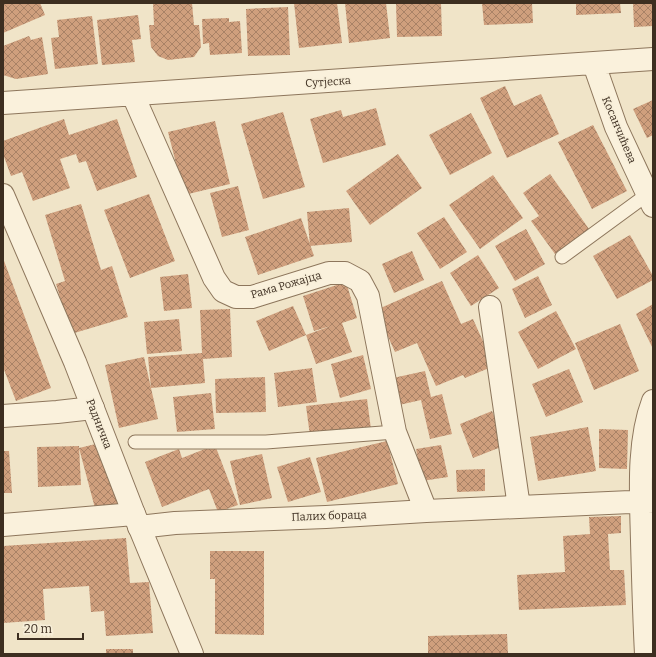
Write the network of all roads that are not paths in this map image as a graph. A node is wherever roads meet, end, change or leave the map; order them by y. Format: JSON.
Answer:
{"nodes":[{"id":1,"x":653,"y":60,"type":"edge"},
{"id":2,"x":594,"y":64,"type":"junction"},
{"id":3,"x":133,"y":95,"type":"junction"},
{"id":4,"x":3,"y":103,"type":"edge"},
{"id":5,"x":3,"y":195,"type":"edge"},
{"id":6,"x":650,"y":200,"type":"edge"},
{"id":7,"x":562,"y":257,"type":"dead end"},
{"id":8,"x":490,"y":307,"type":"dead end"},
{"id":9,"x":653,"y":401,"type":"edge"},
{"id":10,"x":93,"y":408,"type":"junction"},
{"id":11,"x":3,"y":416,"type":"edge"},
{"id":12,"x":395,"y":432,"type":"junction"},
{"id":13,"x":136,"y":442,"type":"dead end"},
{"id":14,"x":647,"y":501,"type":"edge"},
{"id":15,"x":519,"y":507,"type":"junction"},
{"id":16,"x":426,"y":511,"type":"junction"},
{"id":17,"x":136,"y":520,"type":"junction"},
{"id":18,"x":3,"y":526,"type":"edge"},
{"id":19,"x":192,"y":654,"type":"edge"},
{"id":20,"x":646,"y":654,"type":"edge"}],
"edges":[{"from":1,"to":2,"type":"street","name":"Сутјеска"},
{"from":2,"to":3,"type":"street","name":"Сутјеска"},
{"from":2,"to":6,"type":"street","name":"Косанчићева"},
{"from":3,"to":4,"type":"street","name":"Сутјеска"},
{"from":3,"to":12,"type":"street","name":"Рама Рожајца"},
{"from":5,"to":10,"type":"street","name":"Радничка"},
{"from":6,"to":7,"type":"lane","name":"Косанчићева"},
{"from":8,"to":15,"type":"street"},
{"from":9,"to":14,"type":"street"},
{"from":10,"to":11,"type":"street"},
{"from":10,"to":17,"type":"street","name":"Радничка"},
{"from":12,"to":13,"type":"lane"},
{"from":12,"to":16,"type":"street","name":"Рама Рожајца"},
{"from":14,"to":15,"type":"street","name":"Палих бораца"},
{"from":14,"to":20,"type":"street"},
{"from":15,"to":16,"type":"street","name":"Палих бораца"},
{"from":16,"to":17,"type":"street","name":"Палих бораца"},
{"from":17,"to":18,"type":"street","name":"Палих бораца"},
{"from":17,"to":19,"type":"street","name":"Радничка"}]}
